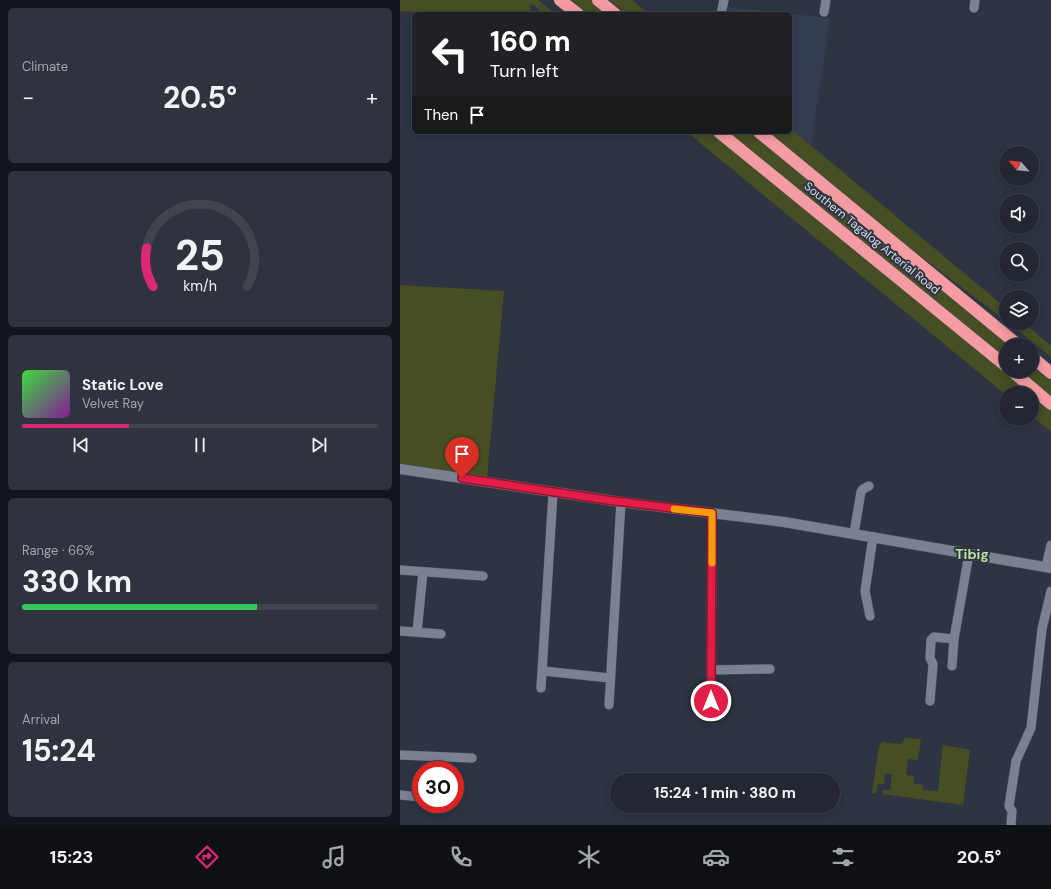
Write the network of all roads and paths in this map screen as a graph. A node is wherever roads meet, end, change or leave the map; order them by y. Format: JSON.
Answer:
{"nodes":[{"id":1,"x":560,"y":0,"type":"edge"},
{"id":2,"x":598,"y":0,"type":"edge"},
{"id":3,"x":724,"y":0,"type":"edge"},
{"id":4,"x":826,"y":0,"type":"edge"},
{"id":5,"x":575,"y":12,"type":"edge"},
{"id":6,"x":613,"y":12,"type":"edge"},
{"id":7,"x":721,"y":12,"type":"edge"},
{"id":8,"x":824,"y":12,"type":"dead end"},
{"id":9,"x":721,"y":134,"type":"edge"},
{"id":10,"x":761,"y":134,"type":"edge"},
{"id":11,"x":964,"y":301,"type":"junction"},
{"id":12,"x":1009,"y":338,"type":"edge"},
{"id":13,"x":1016,"y":338,"type":"edge"},
{"id":14,"x":1039,"y":356,"type":"edge"},
{"id":15,"x":999,"y":360,"type":"edge"},
{"id":16,"x":1039,"y":362,"type":"edge"},
{"id":17,"x":1051,"y":365,"type":"edge"},
{"id":18,"x":1051,"y":373,"type":"edge"},
{"id":19,"x":1020,"y":378,"type":"edge"},
{"id":20,"x":1051,"y":404,"type":"edge"},
{"id":21,"x":400,"y":469,"type":"edge"},
{"id":22,"x":869,"y":486,"type":"dead end"},
{"id":23,"x":553,"y":493,"type":"junction"},
{"id":24,"x":621,"y":502,"type":"junction"},
{"id":25,"x":712,"y":513,"type":"junction"},
{"id":26,"x":854,"y":533,"type":"junction"},
{"id":27,"x":873,"y":537,"type":"junction"},
{"id":28,"x":1051,"y":545,"type":"edge"},
{"id":29,"x":969,"y":554,"type":"junction"},
{"id":30,"x":1049,"y":568,"type":"edge"},
{"id":31,"x":400,"y":570,"type":"edge"},
{"id":32,"x":423,"y":572,"type":"junction"},
{"id":33,"x":483,"y":576,"type":"dead end"},
{"id":34,"x":1051,"y":591,"type":"edge"},
{"id":35,"x":870,"y":616,"type":"dead end"},
{"id":36,"x":400,"y":631,"type":"edge"},
{"id":37,"x":417,"y":632,"type":"junction"},
{"id":38,"x":441,"y":634,"type":"dead end"},
{"id":39,"x":954,"y":639,"type":"junction"},
{"id":40,"x":952,"y":666,"type":"dead end"},
{"id":41,"x":770,"y":669,"type":"dead end"},
{"id":42,"x":711,"y":670,"type":"junction"},
{"id":43,"x":543,"y":671,"type":"junction"},
{"id":44,"x":610,"y":678,"type":"junction"},
{"id":45,"x":541,"y":688,"type":"dead end"},
{"id":46,"x":930,"y":701,"type":"dead end"},
{"id":47,"x":609,"y":704,"type":"dead end"},
{"id":48,"x":711,"y":712,"type":"dead end"},
{"id":49,"x":400,"y":755,"type":"edge"},
{"id":50,"x":472,"y":758,"type":"dead end"},
{"id":51,"x":400,"y":795,"type":"edge"},
{"id":52,"x":412,"y":796,"type":"edge"},
{"id":53,"x":1011,"y":825,"type":"edge"}],
"edges":[{"from":1,"to":5,"type":"highway"},
{"from":2,"to":6,"type":"highway"},
{"from":3,"to":7,"type":"street"},
{"from":4,"to":8,"type":"street"},
{"from":9,"to":15,"type":"highway","name":"Southern Tagalog Arterial Road"},
{"from":10,"to":11,"type":"highway","name":"Southern Tagalog Arterial Road"},
{"from":11,"to":12,"type":"highway","name":"Southern Tagalog Arterial Road"},
{"from":11,"to":13,"type":"highway"},
{"from":14,"to":17,"type":"highway"},
{"from":16,"to":18,"type":"highway"},
{"from":19,"to":20,"type":"highway"},
{"from":21,"to":23,"type":"street"},
{"from":22,"to":26,"type":"street"},
{"from":23,"to":24,"type":"street"},
{"from":23,"to":43,"type":"street"},
{"from":24,"to":25,"type":"street"},
{"from":24,"to":44,"type":"street"},
{"from":25,"to":26,"type":"street"},
{"from":25,"to":42,"type":"street"},
{"from":26,"to":27,"type":"street"},
{"from":27,"to":29,"type":"street"},
{"from":27,"to":35,"type":"street"},
{"from":28,"to":30,"type":"street"},
{"from":29,"to":30,"type":"street"},
{"from":29,"to":39,"type":"street"},
{"from":31,"to":32,"type":"street"},
{"from":32,"to":33,"type":"street"},
{"from":32,"to":37,"type":"street"},
{"from":34,"to":53,"type":"street"},
{"from":36,"to":37,"type":"street"},
{"from":37,"to":38,"type":"street"},
{"from":39,"to":40,"type":"street"},
{"from":39,"to":46,"type":"street"},
{"from":41,"to":42,"type":"street"},
{"from":42,"to":48,"type":"street"},
{"from":43,"to":44,"type":"street"},
{"from":43,"to":45,"type":"street"},
{"from":44,"to":47,"type":"street"},
{"from":49,"to":50,"type":"street"},
{"from":51,"to":52,"type":"street"}]}
